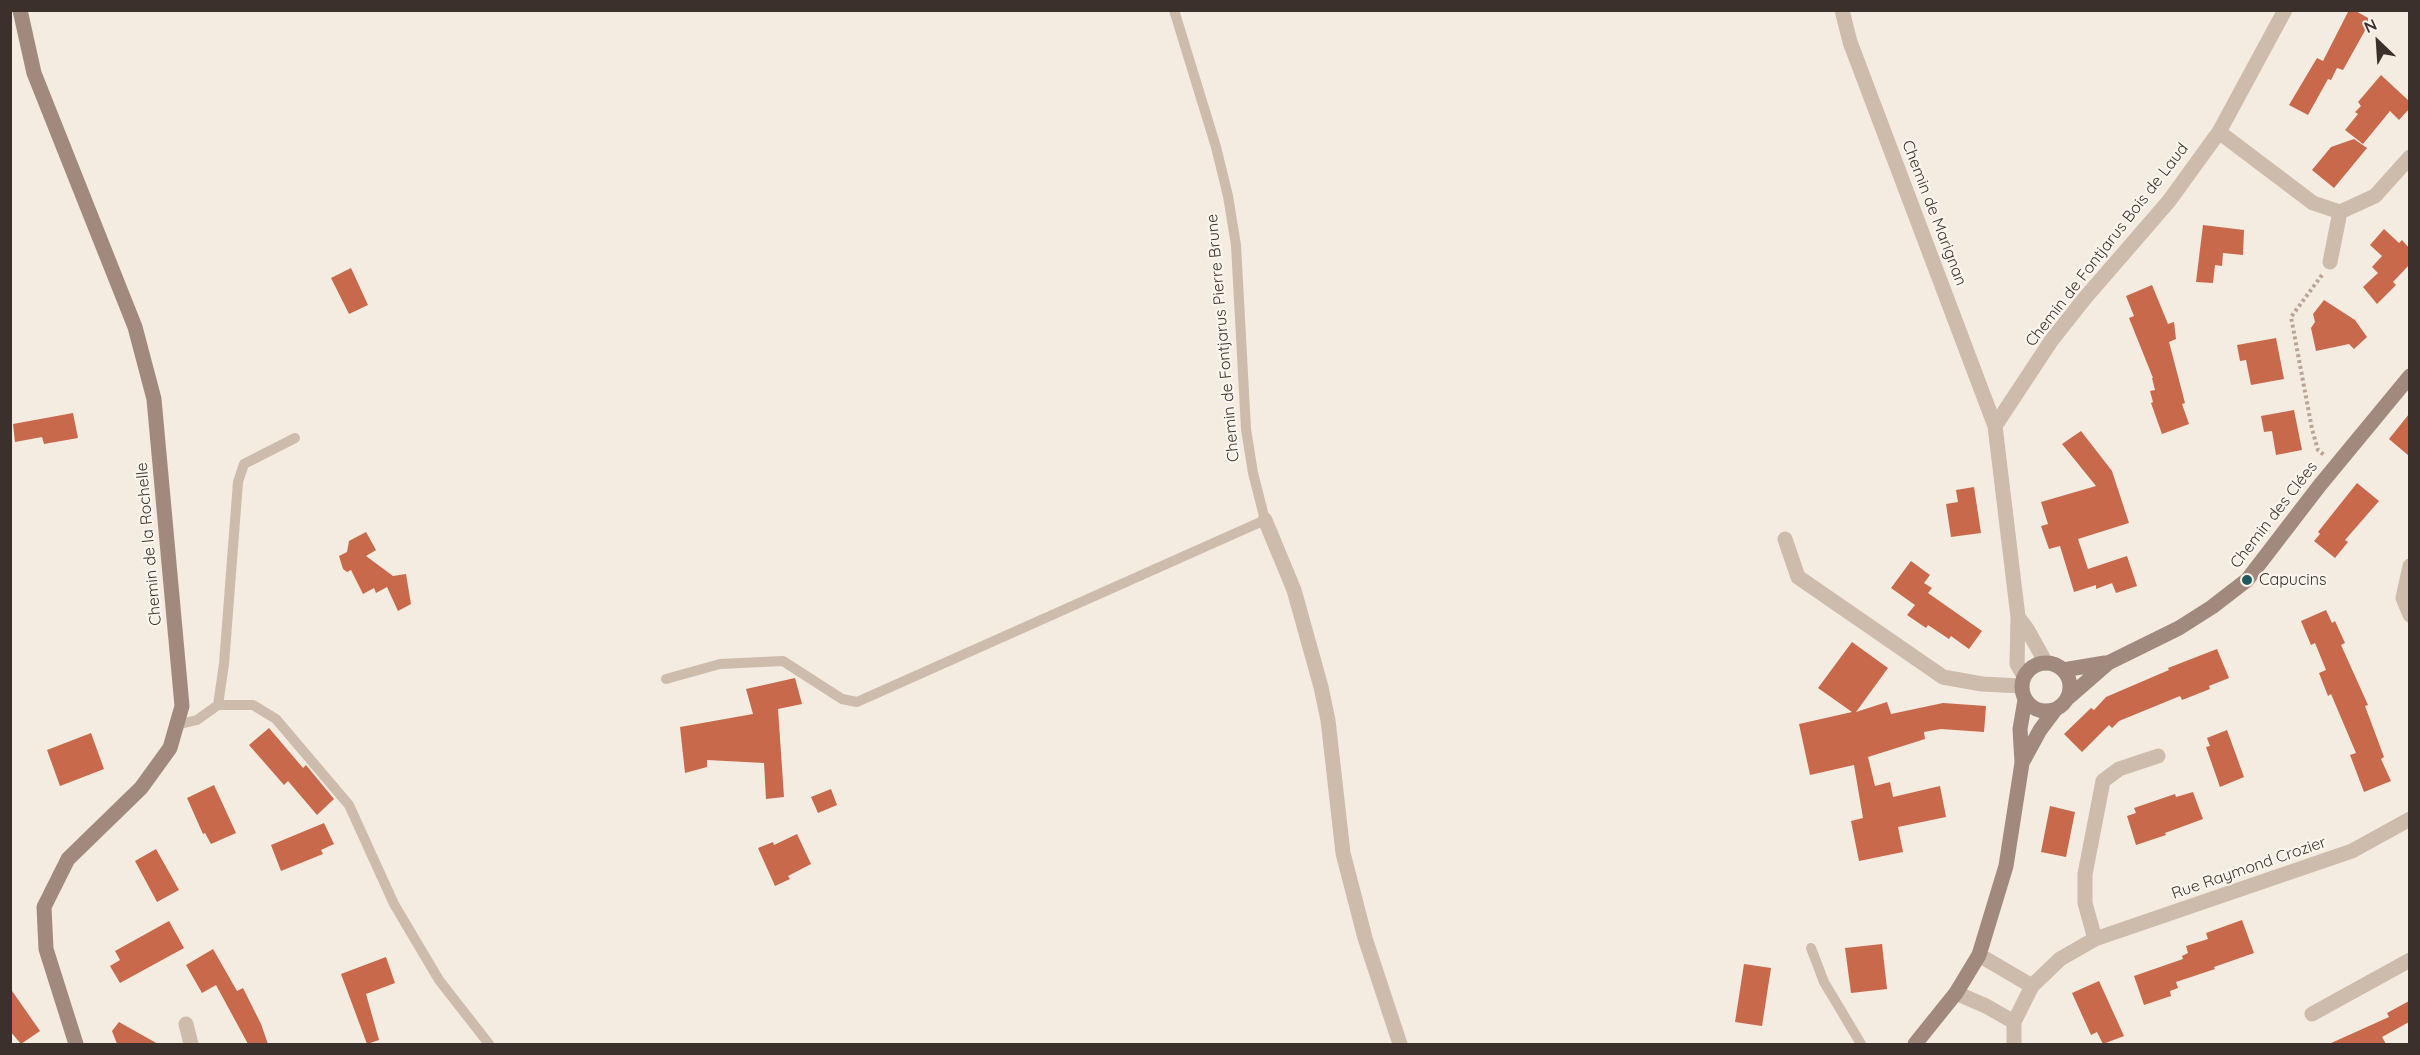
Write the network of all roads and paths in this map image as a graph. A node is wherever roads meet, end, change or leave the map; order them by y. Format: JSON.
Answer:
{"nodes":[{"id":1,"x":20,"y":10,"type":"edge"},
{"id":2,"x":1174,"y":10,"type":"edge"},
{"id":3,"x":1842,"y":10,"type":"edge"},
{"id":4,"x":2285,"y":10,"type":"edge"},
{"id":5,"x":2219,"y":132,"type":"junction"},
{"id":6,"x":2409,"y":158,"type":"edge"},
{"id":7,"x":2340,"y":213,"type":"junction"},
{"id":8,"x":2330,"y":262,"type":"joint"},
{"id":9,"x":2409,"y":376,"type":"edge"},
{"id":10,"x":1995,"y":426,"type":"junction"},
{"id":11,"x":295,"y":438,"type":"dead end"},
{"id":12,"x":2337,"y":465,"type":"junction"},
{"id":13,"x":1265,"y":520,"type":"junction"},
{"id":14,"x":1785,"y":539,"type":"dead end"},
{"id":15,"x":2409,"y":566,"type":"edge"},
{"id":16,"x":2409,"y":615,"type":"edge"},
{"id":17,"x":2018,"y":617,"type":"junction"},
{"id":18,"x":2046,"y":663,"type":"junction"},
{"id":19,"x":2108,"y":663,"type":"junction"},
{"id":20,"x":2063,"y":670,"type":"junction"},
{"id":21,"x":666,"y":679,"type":"dead end"},
{"id":22,"x":2023,"y":687,"type":"junction"},
{"id":23,"x":2069,"y":697,"type":"junction"},
{"id":24,"x":218,"y":705,"type":"junction"},
{"id":25,"x":2055,"y":710,"type":"junction"},
{"id":26,"x":176,"y":725,"type":"junction"},
{"id":27,"x":2158,"y":756,"type":"dead end"},
{"id":28,"x":2022,"y":763,"type":"junction"},
{"id":29,"x":2409,"y":819,"type":"edge"},
{"id":30,"x":2094,"y":939,"type":"junction"},
{"id":31,"x":1811,"y":948,"type":"dead end"},
{"id":32,"x":1979,"y":954,"type":"junction"},
{"id":33,"x":2409,"y":960,"type":"edge"},
{"id":34,"x":2032,"y":986,"type":"junction"},
{"id":35,"x":1956,"y":993,"type":"junction"},
{"id":36,"x":2312,"y":1014,"type":"dead end"},
{"id":37,"x":2014,"y":1022,"type":"junction"},
{"id":38,"x":186,"y":1024,"type":"dead end"},
{"id":39,"x":76,"y":1044,"type":"edge"},
{"id":40,"x":191,"y":1044,"type":"edge"},
{"id":41,"x":489,"y":1044,"type":"edge"},
{"id":42,"x":1400,"y":1044,"type":"edge"},
{"id":43,"x":1861,"y":1044,"type":"edge"},
{"id":44,"x":1915,"y":1044,"type":"edge"},
{"id":45,"x":2014,"y":1044,"type":"edge"}],
"edges":[{"from":1,"to":26,"type":"street","name":"Chemin de la Rochelle"},
{"from":2,"to":13,"type":"lane","name":"Chemin de Fontjarus Pierre Brune"},
{"from":3,"to":10,"type":"street","name":"Chemin de Marignan"},
{"from":4,"to":5,"type":"street","name":"Chemin de Fontjarus Bois de Laud"},
{"from":5,"to":7,"type":"street"},
{"from":5,"to":10,"type":"street","name":"Chemin de Fontjarus Bois de Laud"},
{"from":6,"to":7,"type":"street"},
{"from":7,"to":8,"type":"street"},
{"from":8,"to":12,"type":"path"},
{"from":9,"to":12,"type":"street","name":"Chemin des Clées"},
{"from":10,"to":17,"type":"street"},
{"from":11,"to":24,"type":"lane"},
{"from":12,"to":19,"type":"street","name":"Chemin des Clées"},
{"from":13,"to":21,"type":"lane"},
{"from":13,"to":42,"type":"street","name":"Chemin de Fontjarus Pierre Brune"},
{"from":14,"to":22,"type":"street"},
{"from":15,"to":16,"type":"street"},
{"from":17,"to":18,"type":"street"},
{"from":17,"to":22,"type":"street"},
{"from":18,"to":20,"type":"street"},
{"from":18,"to":22,"type":"street"},
{"from":19,"to":20,"type":"street","name":"Chemin des Clées"},
{"from":19,"to":23,"type":"street","name":"Chemin des Clées"},
{"from":20,"to":23,"type":"street"},
{"from":22,"to":25,"type":"street"},
{"from":22,"to":28,"type":"street"},
{"from":23,"to":25,"type":"street"},
{"from":24,"to":26,"type":"lane"},
{"from":24,"to":41,"type":"lane"},
{"from":25,"to":28,"type":"street"},
{"from":26,"to":39,"type":"street","name":"Chemin de la Rochelle"},
{"from":27,"to":30,"type":"street"},
{"from":28,"to":32,"type":"street"},
{"from":29,"to":30,"type":"street","name":"Rue Raymond Crozier"},
{"from":30,"to":34,"type":"street","name":"Rue Raymond Crozier"},
{"from":31,"to":43,"type":"lane"},
{"from":32,"to":34,"type":"street"},
{"from":32,"to":35,"type":"street"},
{"from":33,"to":36,"type":"street"},
{"from":34,"to":37,"type":"street","name":"Rue Raymond Crozier"},
{"from":35,"to":37,"type":"street"},
{"from":35,"to":44,"type":"street"},
{"from":37,"to":45,"type":"street"},
{"from":38,"to":40,"type":"street"}]}
